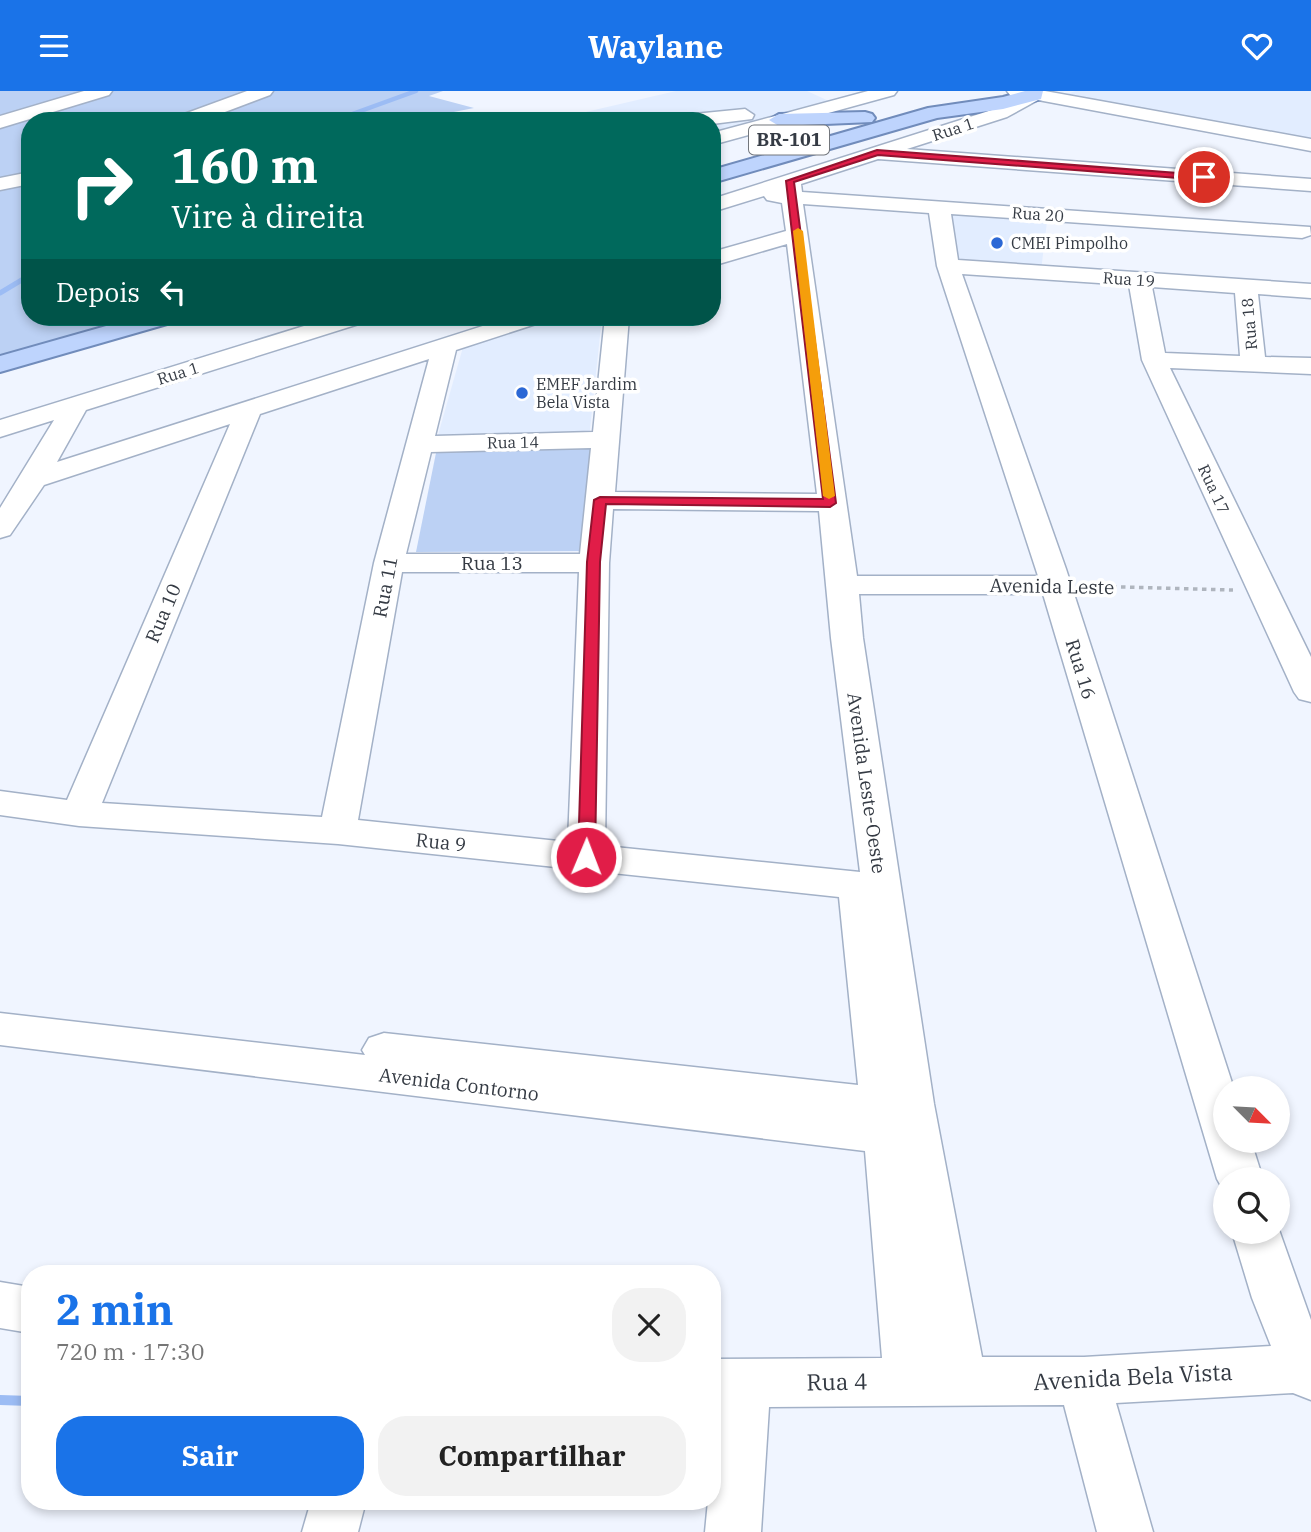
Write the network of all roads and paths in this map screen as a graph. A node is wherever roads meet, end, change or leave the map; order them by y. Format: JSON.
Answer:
{"nodes":[{"id":1,"x":103,"y":91,"type":"edge"},
{"id":2,"x":264,"y":91,"type":"edge"},
{"id":3,"x":888,"y":91,"type":"edge"},
{"id":4,"x":1031,"y":92,"type":"edge"},
{"id":5,"x":1137,"y":96,"type":"dead end"},
{"id":6,"x":962,"y":99,"type":"edge"},
{"id":7,"x":35,"y":112,"type":"edge"},
{"id":8,"x":207,"y":112,"type":"edge"},
{"id":9,"x":21,"y":116,"type":"edge"},
{"id":10,"x":994,"y":116,"type":"junction"},
{"id":11,"x":771,"y":117,"type":"junction"},
{"id":12,"x":865,"y":118,"type":"junction"},
{"id":13,"x":721,"y":119,"type":"edge"},
{"id":14,"x":0,"y":123,"type":"edge"},
{"id":15,"x":721,"y":136,"type":"edge"},
{"id":16,"x":1311,"y":145,"type":"edge"},
{"id":17,"x":877,"y":153,"type":"junction"},
{"id":18,"x":721,"y":170,"type":"edge"},
{"id":19,"x":721,"y":171,"type":"edge"},
{"id":20,"x":21,"y":180,"type":"edge"},
{"id":21,"x":0,"y":184,"type":"edge"},
{"id":22,"x":1311,"y":185,"type":"edge"},
{"id":23,"x":783,"y":190,"type":"junction"},
{"id":24,"x":1287,"y":199,"type":"junction"},
{"id":25,"x":721,"y":204,"type":"edge"},
{"id":26,"x":939,"y":207,"type":"junction"},
{"id":27,"x":1208,"y":225,"type":"junction"},
{"id":28,"x":789,"y":238,"type":"junction"},
{"id":29,"x":721,"y":257,"type":"edge"},
{"id":30,"x":948,"y":266,"type":"junction"},
{"id":31,"x":1139,"y":279,"type":"junction"},
{"id":32,"x":1218,"y":285,"type":"junction"},
{"id":33,"x":1246,"y":287,"type":"junction"},
{"id":34,"x":1311,"y":291,"type":"edge"},
{"id":35,"x":133,"y":326,"type":"edge"},
{"id":36,"x":328,"y":326,"type":"edge"},
{"id":37,"x":506,"y":326,"type":"edge"},
{"id":38,"x":616,"y":326,"type":"edge"},
{"id":39,"x":445,"y":346,"type":"junction"},
{"id":40,"x":1154,"y":360,"type":"junction"},
{"id":41,"x":1253,"y":362,"type":"junction"},
{"id":42,"x":0,"y":364,"type":"edge"},
{"id":43,"x":1311,"y":366,"type":"edge"},
{"id":44,"x":78,"y":404,"type":"junction"},
{"id":45,"x":248,"y":412,"type":"junction"},
{"id":46,"x":0,"y":429,"type":"edge"},
{"id":47,"x":606,"y":440,"type":"junction"},
{"id":48,"x":420,"y":443,"type":"junction"},
{"id":49,"x":34,"y":479,"type":"junction"},
{"id":50,"x":600,"y":500,"type":"junction"},
{"id":51,"x":818,"y":503,"type":"junction"},
{"id":52,"x":0,"y":529,"type":"edge"},
{"id":53,"x":594,"y":562,"type":"junction"},
{"id":54,"x":389,"y":563,"type":"junction"},
{"id":55,"x":843,"y":585,"type":"junction"},
{"id":56,"x":1055,"y":585,"type":"junction"},
{"id":57,"x":1262,"y":591,"type":"junction"},
{"id":58,"x":1311,"y":692,"type":"edge"},
{"id":59,"x":0,"y":803,"type":"edge"},
{"id":60,"x":79,"y":814,"type":"junction"},
{"id":61,"x":338,"y":831,"type":"junction"},
{"id":62,"x":586,"y":857,"type":"junction"},
{"id":63,"x":870,"y":887,"type":"junction"},
{"id":64,"x":0,"y":1007,"type":"edge"},
{"id":65,"x":0,"y":1030,"type":"edge"},
{"id":66,"x":1213,"y":1092,"type":"edge"},
{"id":67,"x":899,"y":1120,"type":"junction"},
{"id":68,"x":1260,"y":1244,"type":"edge"},
{"id":69,"x":0,"y":1305,"type":"edge"},
{"id":70,"x":21,"y":1308,"type":"edge"},
{"id":71,"x":1308,"y":1372,"type":"edge"},
{"id":72,"x":909,"y":1380,"type":"junction"},
{"id":73,"x":1084,"y":1381,"type":"junction"},
{"id":74,"x":961,"y":1382,"type":"junction"},
{"id":75,"x":728,"y":1384,"type":"edge"},
{"id":76,"x":336,"y":1510,"type":"edge"},
{"id":77,"x":330,"y":1532,"type":"edge"},
{"id":78,"x":733,"y":1532,"type":"edge"},
{"id":79,"x":1125,"y":1532,"type":"edge"}],
"edges":[{"from":1,"to":7,"type":"street"},
{"from":2,"to":8,"type":"street"},
{"from":3,"to":11,"type":"street"},
{"from":4,"to":5,"type":"street"},
{"from":4,"to":6,"type":"main road"},
{"from":4,"to":10,"type":"street","name":"Rua 1"},
{"from":4,"to":16,"type":"street"},
{"from":6,"to":10,"type":"street","name":"Rua 1"},
{"from":6,"to":12,"type":"main road","number":"BR-101"},
{"from":6,"to":19,"type":"main road"},
{"from":9,"to":14,"type":"street"},
{"from":10,"to":17,"type":"street","name":"Rua 1"},
{"from":11,"to":12,"type":"main road"},
{"from":11,"to":13,"type":"street"},
{"from":11,"to":15,"type":"street"},
{"from":12,"to":18,"type":"main road","number":"BR-101"},
{"from":17,"to":23,"type":"street","name":"Rua 1"},
{"from":17,"to":24,"type":"street"},
{"from":20,"to":21,"type":"street"},
{"from":22,"to":24,"type":"street"},
{"from":23,"to":25,"type":"street","name":"Rua 1"},
{"from":23,"to":26,"type":"street","name":"Rua 20"},
{"from":23,"to":28,"type":"street","name":"Avenida Leste-Oeste"},
{"from":24,"to":27,"type":"street","name":"Rua 20"},
{"from":26,"to":27,"type":"street","name":"Rua 20"},
{"from":26,"to":30,"type":"street","name":"Rua 16"},
{"from":27,"to":32,"type":"street"},
{"from":28,"to":29,"type":"street"},
{"from":28,"to":51,"type":"street","name":"Avenida Leste-Oeste"},
{"from":30,"to":31,"type":"street","name":"Rua 19"},
{"from":30,"to":56,"type":"street","name":"Rua 16"},
{"from":31,"to":32,"type":"street","name":"Rua 19"},
{"from":31,"to":40,"type":"street","name":"Rua 17"},
{"from":32,"to":33,"type":"street","name":"Rua 19"},
{"from":33,"to":34,"type":"street","name":"Rua 19"},
{"from":33,"to":41,"type":"street","name":"Rua 18"},
{"from":35,"to":42,"type":"main road"},
{"from":36,"to":44,"type":"street","name":"Rua 1"},
{"from":37,"to":39,"type":"street"},
{"from":38,"to":47,"type":"street"},
{"from":39,"to":45,"type":"street"},
{"from":39,"to":48,"type":"street","name":"Rua 11"},
{"from":40,"to":41,"type":"street"},
{"from":40,"to":57,"type":"street","name":"Rua 17"},
{"from":41,"to":43,"type":"street"},
{"from":44,"to":46,"type":"street","name":"Rua 1"},
{"from":44,"to":49,"type":"street"},
{"from":45,"to":49,"type":"street"},
{"from":45,"to":60,"type":"street","name":"Rua 10"},
{"from":47,"to":48,"type":"street","name":"Rua 14"},
{"from":47,"to":50,"type":"street"},
{"from":48,"to":54,"type":"street","name":"Rua 11"},
{"from":49,"to":52,"type":"street"},
{"from":50,"to":51,"type":"street"},
{"from":50,"to":53,"type":"street"},
{"from":51,"to":55,"type":"street","name":"Avenida Leste-Oeste"},
{"from":51,"to":63,"type":"street","name":"Avenida Leste-Oeste"},
{"from":53,"to":54,"type":"street","name":"Rua 13"},
{"from":53,"to":62,"type":"street"},
{"from":54,"to":61,"type":"street","name":"Rua 11"},
{"from":55,"to":56,"type":"street","name":"Avenida Leste"},
{"from":55,"to":63,"type":"street","name":"Avenida Leste-Oeste"},
{"from":56,"to":57,"type":"path","name":"Avenida Leste"},
{"from":56,"to":66,"type":"street","name":"Rua 16"},
{"from":57,"to":58,"type":"street","name":"Rua 17"},
{"from":59,"to":60,"type":"street","name":"Rua 9"},
{"from":60,"to":61,"type":"street","name":"Rua 9"},
{"from":61,"to":62,"type":"street","name":"Rua 9"},
{"from":62,"to":63,"type":"street","name":"Rua 9"},
{"from":63,"to":67,"type":"street","name":"Avenida Leste-Oeste"},
{"from":64,"to":67,"type":"street","name":"Avenida Contorno"},
{"from":65,"to":67,"type":"street","name":"Avenida Contorno"},
{"from":67,"to":72,"type":"street","name":"Avenida Leste-Oeste"},
{"from":67,"to":74,"type":"street","name":"Avenida Leste-Oeste"},
{"from":68,"to":71,"type":"street"},
{"from":69,"to":70,"type":"street"},
{"from":71,"to":73,"type":"street","name":"Avenida Bela Vista"},
{"from":72,"to":74,"type":"street","name":"Rua 4"},
{"from":72,"to":75,"type":"street","name":"Rua 4"},
{"from":73,"to":74,"type":"street","name":"Avenida Bela Vista"},
{"from":73,"to":79,"type":"street"},
{"from":75,"to":78,"type":"street"},
{"from":76,"to":77,"type":"street"}]}
